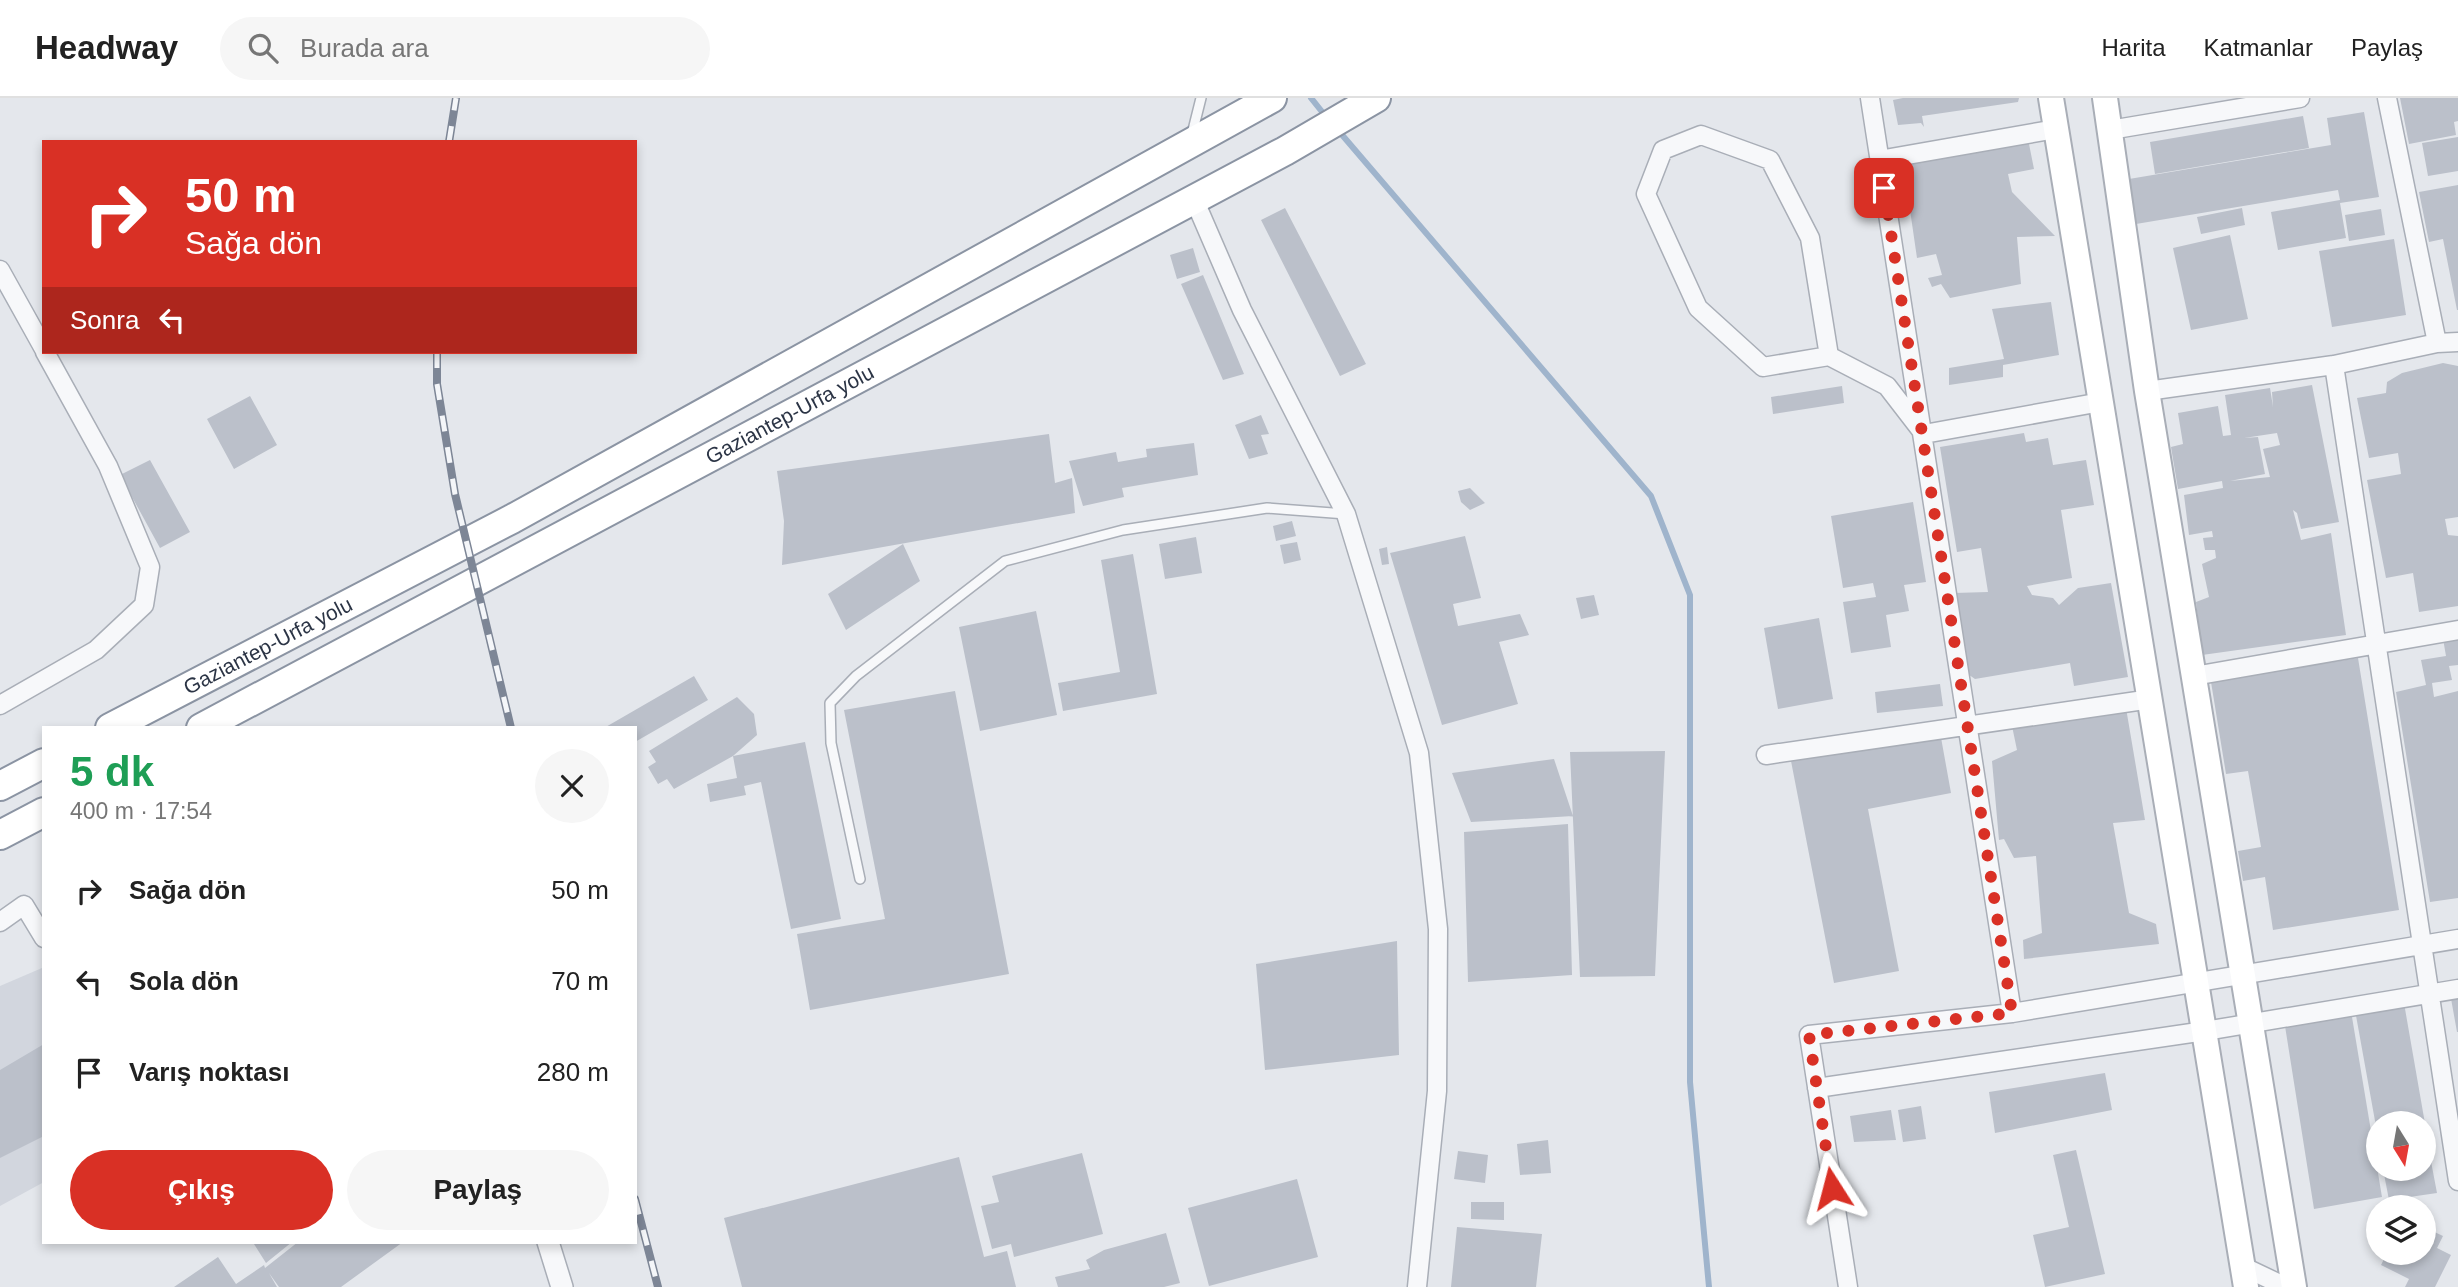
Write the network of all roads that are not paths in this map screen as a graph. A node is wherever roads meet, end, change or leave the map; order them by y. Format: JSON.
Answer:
{"nodes":[{"id":1,"x":1201,"y":98,"type":"edge"},
{"id":2,"x":1870,"y":98,"type":"edge"},
{"id":3,"x":2051,"y":98,"type":"edge"},
{"id":4,"x":2105,"y":98,"type":"edge"},
{"id":5,"x":2300,"y":98,"type":"edge"},
{"id":6,"x":2387,"y":98,"type":"edge"},
{"id":7,"x":1373,"y":99,"type":"edge"},
{"id":8,"x":2250,"y":102,"type":"edge"},
{"id":9,"x":1261,"y":103,"type":"edge"},
{"id":10,"x":2056,"y":129,"type":"junction"},
{"id":11,"x":2110,"y":130,"type":"junction"},
{"id":12,"x":1191,"y":141,"type":"junction"},
{"id":13,"x":1879,"y":160,"type":"junction"},
{"id":14,"x":1194,"y":199,"type":"junction"},
{"id":15,"x":0,"y":270,"type":"edge"},
{"id":16,"x":2458,"y":342,"type":"edge"},
{"id":17,"x":2437,"y":343,"type":"junction"},
{"id":18,"x":42,"y":346,"type":"edge"},
{"id":19,"x":46,"y":354,"type":"edge"},
{"id":20,"x":1829,"y":356,"type":"junction"},
{"id":21,"x":2334,"y":365,"type":"junction"},
{"id":22,"x":2147,"y":391,"type":"junction"},
{"id":23,"x":2101,"y":402,"type":"junction"},
{"id":24,"x":1924,"y":435,"type":"junction"},
{"id":25,"x":1346,"y":514,"type":"junction"},
{"id":26,"x":2458,"y":630,"type":"edge"},
{"id":27,"x":2377,"y":644,"type":"junction"},
{"id":28,"x":2194,"y":676,"type":"junction"},
{"id":29,"x":2151,"y":699,"type":"junction"},
{"id":30,"x":0,"y":705,"type":"edge"},
{"id":31,"x":1969,"y":725,"type":"junction"},
{"id":32,"x":114,"y":726,"type":"edge"},
{"id":33,"x":205,"y":726,"type":"edge"},
{"id":34,"x":1766,"y":755,"type":"dead end"},
{"id":35,"x":42,"y":764,"type":"edge"},
{"id":36,"x":0,"y":786,"type":"edge"},
{"id":37,"x":42,"y":813,"type":"edge"},
{"id":38,"x":0,"y":835,"type":"edge"},
{"id":39,"x":860,"y":879,"type":"dead end"},
{"id":40,"x":0,"y":922,"type":"edge"},
{"id":41,"x":42,"y":935,"type":"edge"},
{"id":42,"x":2458,"y":939,"type":"edge"},
{"id":43,"x":2422,"y":945,"type":"junction"},
{"id":44,"x":2243,"y":975,"type":"junction"},
{"id":45,"x":2197,"y":982,"type":"junction"},
{"id":46,"x":2458,"y":989,"type":"edge"},
{"id":47,"x":2430,"y":993,"type":"junction"},
{"id":48,"x":2012,"y":1013,"type":"junction"},
{"id":49,"x":2251,"y":1024,"type":"junction"},
{"id":50,"x":2205,"y":1031,"type":"junction"},
{"id":51,"x":1817,"y":1088,"type":"junction"},
{"id":52,"x":2458,"y":1181,"type":"edge"},
{"id":53,"x":549,"y":1244,"type":"edge"},
{"id":54,"x":2244,"y":1276,"type":"edge"},
{"id":55,"x":562,"y":1287,"type":"edge"},
{"id":56,"x":1417,"y":1287,"type":"edge"},
{"id":57,"x":1848,"y":1287,"type":"edge"},
{"id":58,"x":2286,"y":1287,"type":"edge"},
{"id":59,"x":2294,"y":1287,"type":"edge"}],
"edges":[{"from":1,"to":12,"type":"lane"},
{"from":2,"to":13,"type":"street"},
{"from":3,"to":10,"type":"main road"},
{"from":4,"to":11,"type":"main road"},
{"from":5,"to":8,"type":"street"},
{"from":6,"to":17,"type":"street"},
{"from":7,"to":14,"type":"highway","name":"Gaziantep-Urfa yolu"},
{"from":8,"to":11,"type":"street"},
{"from":9,"to":12,"type":"highway","name":"Gaziantep-Urfa yolu"},
{"from":10,"to":13,"type":"street"},
{"from":10,"to":23,"type":"main road"},
{"from":11,"to":22,"type":"main road"},
{"from":12,"to":32,"type":"highway","name":"Gaziantep-Urfa yolu"},
{"from":13,"to":24,"type":"street"},
{"from":14,"to":25,"type":"street"},
{"from":14,"to":33,"type":"highway","name":"Gaziantep-Urfa yolu"},
{"from":15,"to":18,"type":"street"},
{"from":16,"to":17,"type":"street"},
{"from":17,"to":21,"type":"street"},
{"from":19,"to":30,"type":"street"},
{"from":20,"to":20,"type":"street"},
{"from":20,"to":24,"type":"street"},
{"from":21,"to":22,"type":"street"},
{"from":21,"to":27,"type":"street"},
{"from":22,"to":28,"type":"main road"},
{"from":23,"to":24,"type":"street"},
{"from":23,"to":29,"type":"main road"},
{"from":24,"to":31,"type":"street"},
{"from":25,"to":39,"type":"lane"},
{"from":25,"to":56,"type":"street"},
{"from":26,"to":27,"type":"street"},
{"from":27,"to":28,"type":"street"},
{"from":27,"to":43,"type":"street"},
{"from":28,"to":44,"type":"main road"},
{"from":29,"to":31,"type":"street"},
{"from":29,"to":45,"type":"main road"},
{"from":31,"to":34,"type":"street"},
{"from":31,"to":48,"type":"street"},
{"from":35,"to":36,"type":"highway"},
{"from":37,"to":38,"type":"highway"},
{"from":40,"to":41,"type":"street"},
{"from":42,"to":43,"type":"street"},
{"from":43,"to":44,"type":"street"},
{"from":43,"to":47,"type":"street"},
{"from":44,"to":45,"type":"street"},
{"from":44,"to":49,"type":"main road"},
{"from":45,"to":48,"type":"street"},
{"from":45,"to":50,"type":"main road"},
{"from":46,"to":47,"type":"street"},
{"from":47,"to":49,"type":"street"},
{"from":47,"to":52,"type":"street"},
{"from":48,"to":51,"type":"street"},
{"from":49,"to":50,"type":"street"},
{"from":49,"to":59,"type":"main road"},
{"from":50,"to":51,"type":"street"},
{"from":50,"to":54,"type":"main road"},
{"from":51,"to":57,"type":"street"},
{"from":53,"to":55,"type":"street"},
{"from":54,"to":58,"type":"street"}]}
